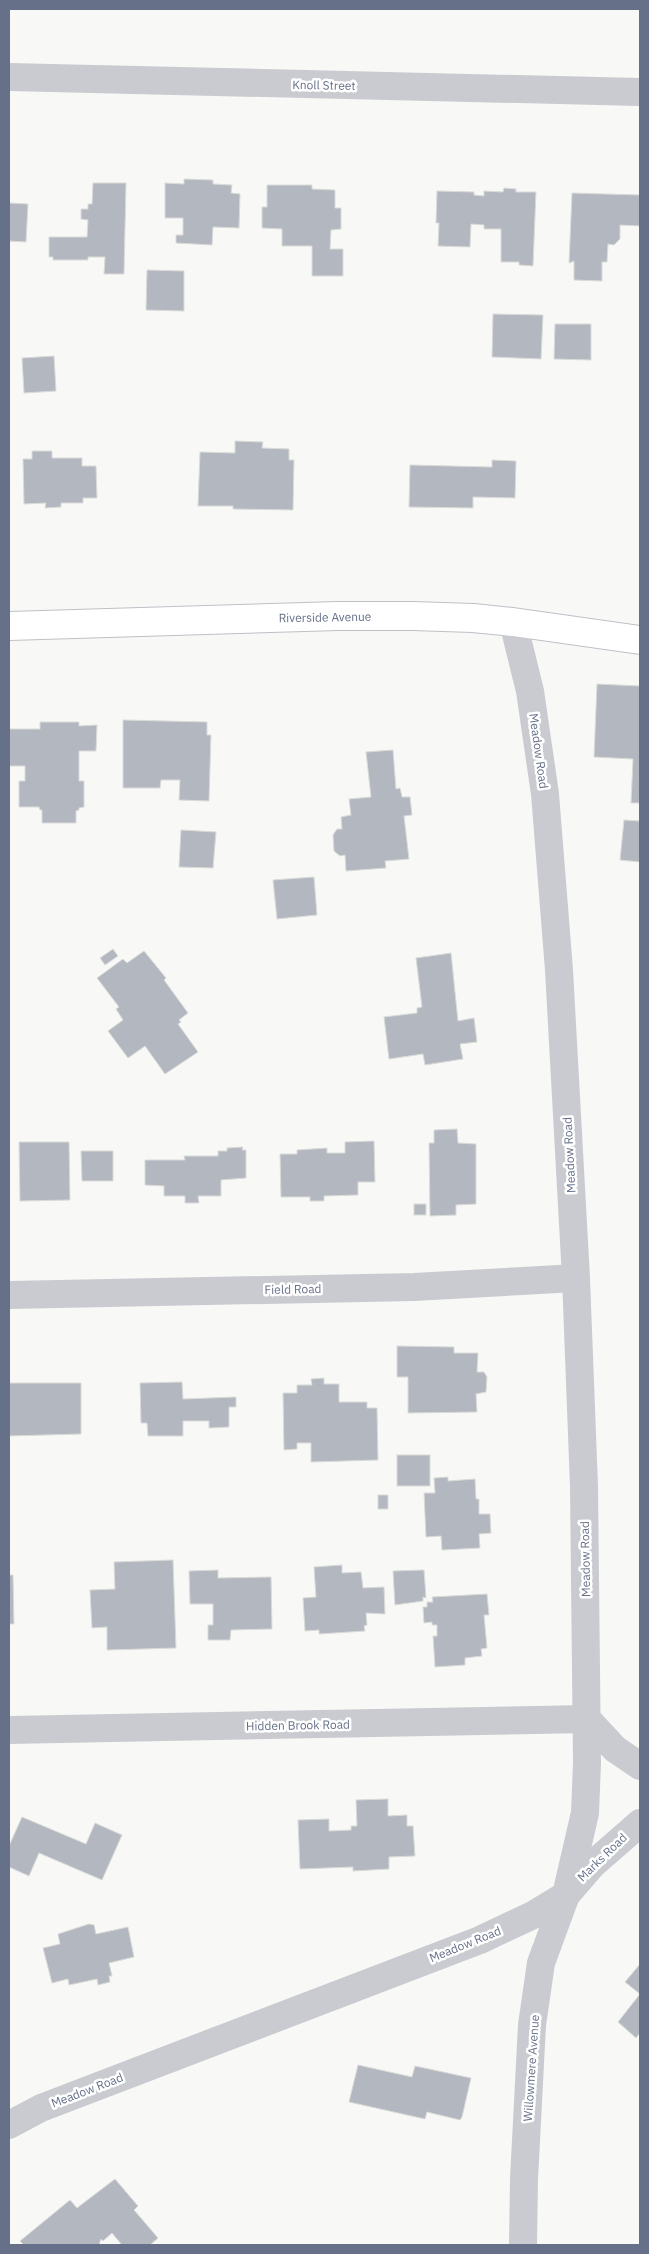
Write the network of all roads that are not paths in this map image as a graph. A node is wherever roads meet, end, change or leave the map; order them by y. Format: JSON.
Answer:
{"nodes":[{"id":1,"x":9,"y":77,"type":"edge"},
{"id":2,"x":640,"y":92,"type":"edge"},
{"id":3,"x":513,"y":622,"type":"junction"},
{"id":4,"x":9,"y":626,"type":"edge"},
{"id":5,"x":640,"y":640,"type":"edge"},
{"id":6,"x":576,"y":1278,"type":"junction"},
{"id":7,"x":9,"y":1295,"type":"edge"},
{"id":8,"x":587,"y":1720,"type":"junction"},
{"id":9,"x":9,"y":1730,"type":"edge"},
{"id":10,"x":640,"y":1766,"type":"edge"},
{"id":11,"x":640,"y":1823,"type":"edge"},
{"id":12,"x":566,"y":1895,"type":"junction"},
{"id":13,"x":9,"y":2100,"type":"edge"},
{"id":14,"x":41,"y":2108,"type":"junction"},
{"id":15,"x":9,"y":2125,"type":"edge"},
{"id":16,"x":523,"y":2245,"type":"edge"}],
"edges":[{"from":1,"to":2,"type":"street","name":"Knoll Street"},
{"from":3,"to":4,"type":"street","name":"Riverside Avenue"},
{"from":3,"to":5,"type":"street","name":"Riverside Avenue"},
{"from":3,"to":6,"type":"street","name":"Meadow Road"},
{"from":6,"to":7,"type":"street","name":"Field Road"},
{"from":6,"to":8,"type":"street","name":"Meadow Road"},
{"from":8,"to":9,"type":"street","name":"Hidden Brook Road"},
{"from":8,"to":10,"type":"street"},
{"from":8,"to":12,"type":"street","name":"Meadow Road"},
{"from":11,"to":12,"type":"street","name":"Marks Road"},
{"from":12,"to":14,"type":"street","name":"Meadow Road"},
{"from":12,"to":16,"type":"street","name":"Willowmere Avenue"},
{"from":13,"to":14,"type":"street"},
{"from":14,"to":15,"type":"street","name":"Meadow Road"}]}
